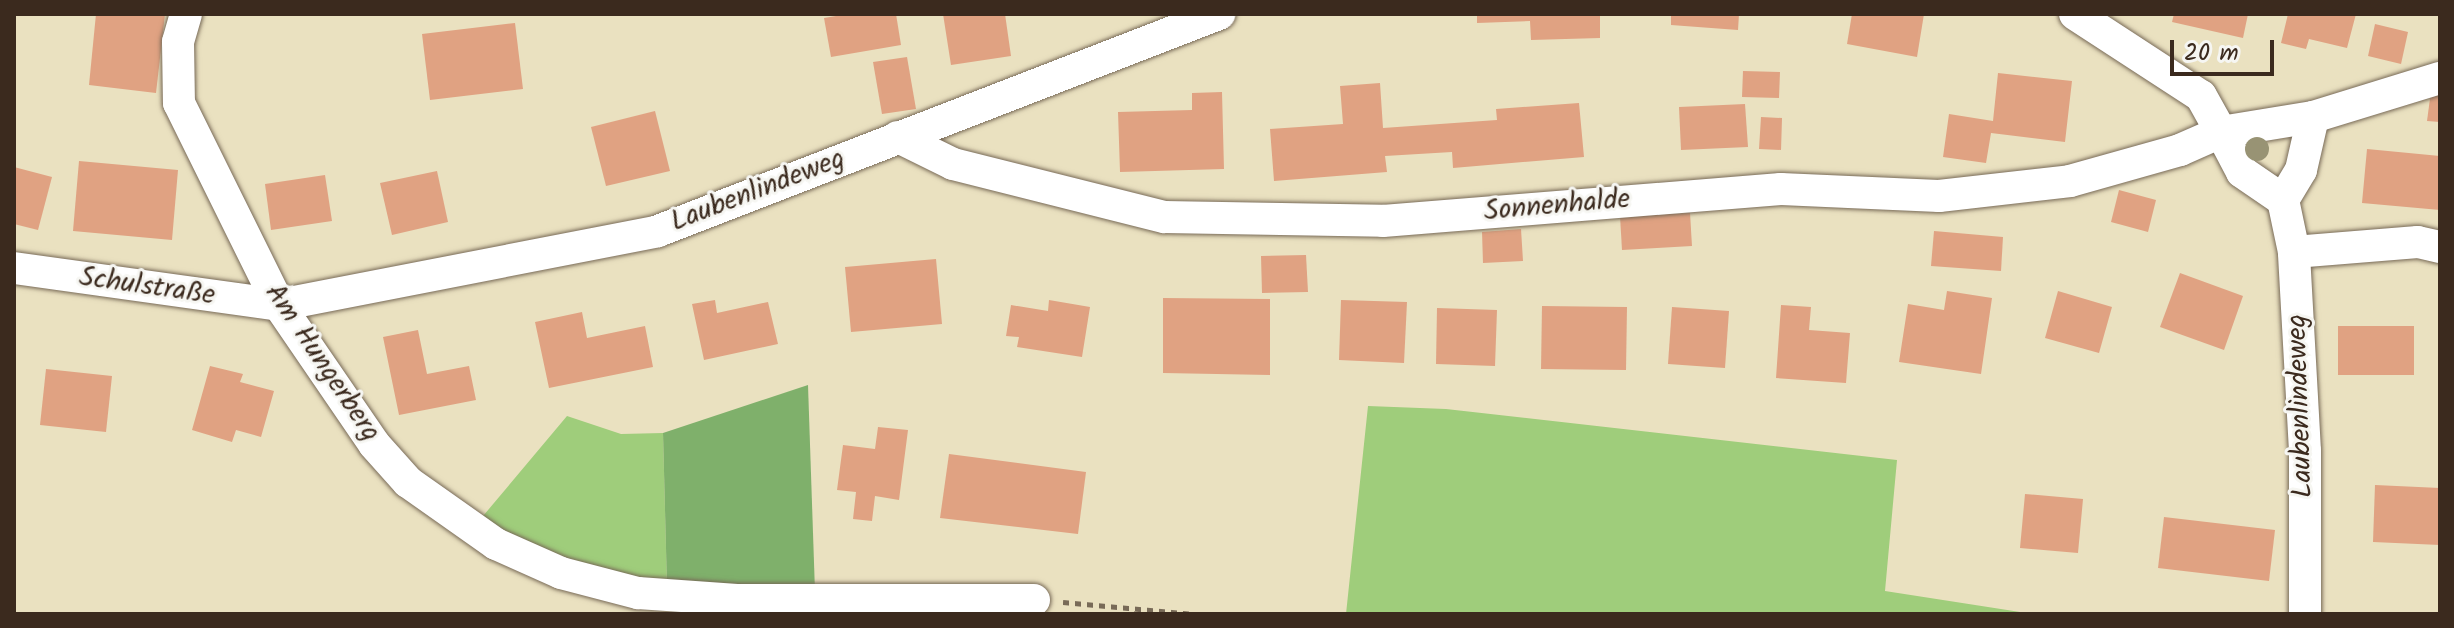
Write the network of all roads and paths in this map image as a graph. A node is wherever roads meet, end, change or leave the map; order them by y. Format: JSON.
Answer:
{"nodes":[{"id":1,"x":186,"y":14,"type":"edge"},
{"id":2,"x":1219,"y":14,"type":"edge"},
{"id":3,"x":2075,"y":14,"type":"edge"},
{"id":4,"x":1151,"y":28,"type":"edge"},
{"id":5,"x":2440,"y":78,"type":"edge"},
{"id":6,"x":2313,"y":117,"type":"junction"},
{"id":7,"x":2221,"y":132,"type":"junction"},
{"id":8,"x":898,"y":137,"type":"junction"},
{"id":9,"x":2283,"y":200,"type":"junction"},
{"id":10,"x":2440,"y":247,"type":"edge"},
{"id":11,"x":2294,"y":252,"type":"junction"},
{"id":12,"x":14,"y":268,"type":"edge"},
{"id":13,"x":279,"y":305,"type":"junction"},
{"id":14,"x":1034,"y":600,"type":"joint"},
{"id":15,"x":1196,"y":614,"type":"edge"},
{"id":16,"x":2305,"y":614,"type":"edge"}],
"edges":[{"from":1,"to":13,"type":"street","name":"Am Hungerberg"},
{"from":2,"to":4,"type":"street","name":"Laubenlindeweg"},
{"from":3,"to":7,"type":"street"},
{"from":4,"to":8,"type":"street","name":"Laubenlindeweg"},
{"from":5,"to":6,"type":"street"},
{"from":6,"to":7,"type":"street"},
{"from":6,"to":9,"type":"street"},
{"from":7,"to":8,"type":"street","name":"Sonnenhalde"},
{"from":7,"to":9,"type":"street"},
{"from":8,"to":13,"type":"street","name":"Laubenlindeweg"},
{"from":9,"to":11,"type":"street","name":"Laubenlindeweg"},
{"from":10,"to":11,"type":"street"},
{"from":11,"to":16,"type":"street","name":"Laubenlindeweg"},
{"from":12,"to":13,"type":"street","name":"Schulstraße"},
{"from":13,"to":14,"type":"street","name":"Am Hungerberg"},
{"from":14,"to":15,"type":"path"}]}
